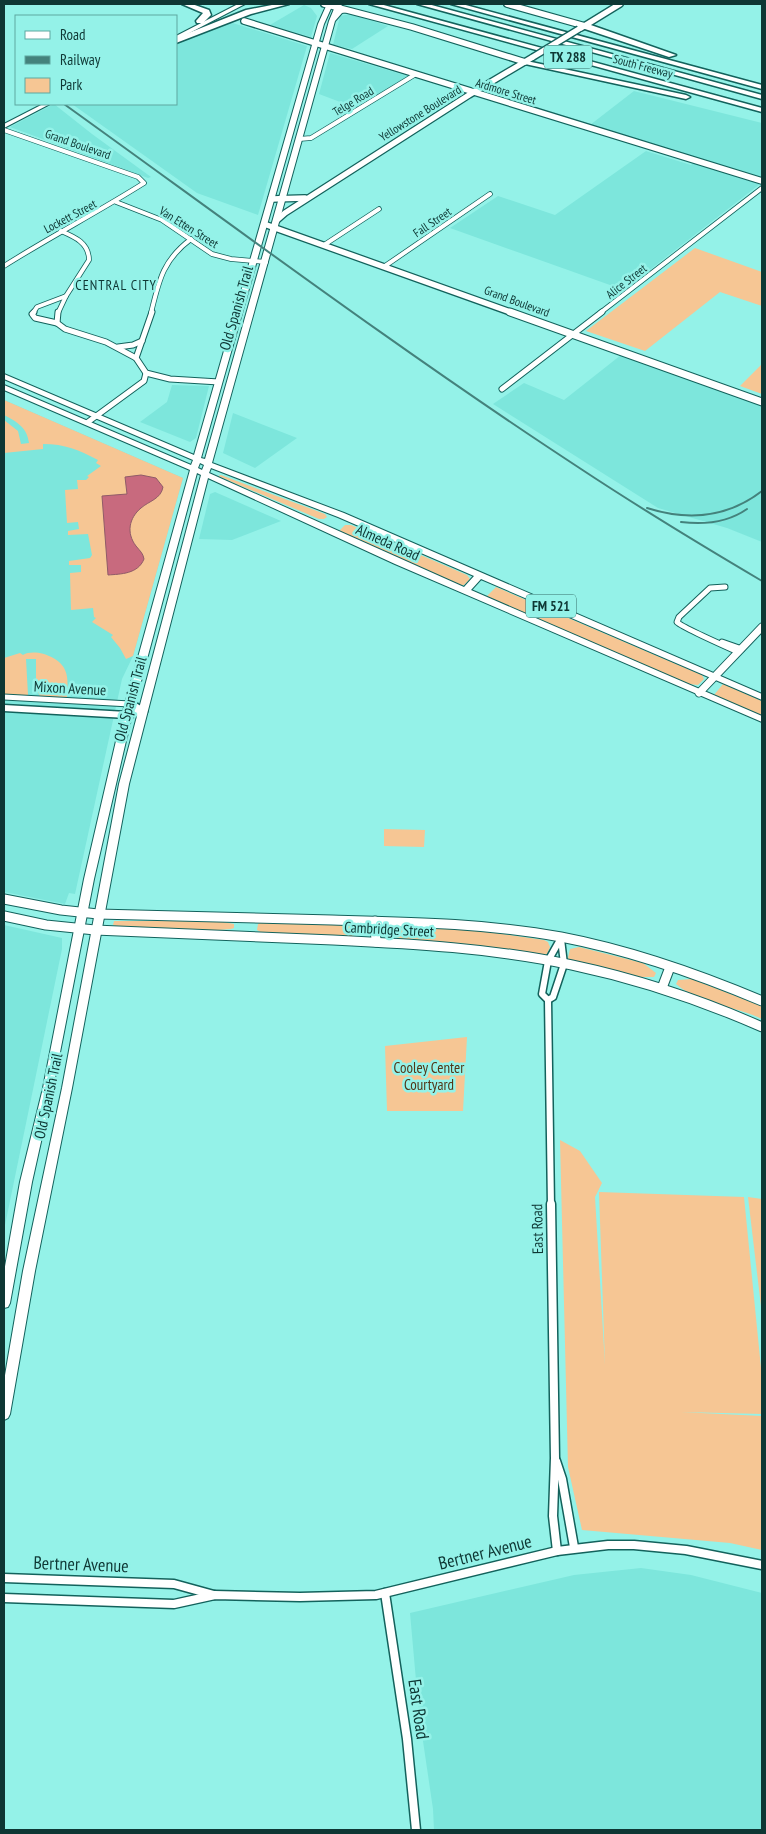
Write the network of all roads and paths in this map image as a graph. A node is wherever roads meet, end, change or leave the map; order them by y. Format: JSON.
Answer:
{"nodes":[{"id":1,"x":186,"y":4,"type":"edge"},
{"id":2,"x":233,"y":4,"type":"edge"},
{"id":3,"x":242,"y":4,"type":"edge"},
{"id":4,"x":285,"y":4,"type":"edge"},
{"id":5,"x":318,"y":4,"type":"edge"},
{"id":6,"x":328,"y":4,"type":"edge"},
{"id":7,"x":374,"y":4,"type":"edge"},
{"id":8,"x":393,"y":4,"type":"edge"},
{"id":9,"x":404,"y":4,"type":"edge"},
{"id":10,"x":436,"y":4,"type":"edge"},
{"id":11,"x":455,"y":4,"type":"edge"},
{"id":12,"x":507,"y":4,"type":"edge"},
{"id":13,"x":620,"y":4,"type":"edge"},
{"id":14,"x":338,"y":5,"type":"edge"},
{"id":15,"x":421,"y":8,"type":"edge"},
{"id":16,"x":350,"y":11,"type":"junction"},
{"id":17,"x":324,"y":17,"type":"junction"},
{"id":18,"x":333,"y":18,"type":"junction"},
{"id":19,"x":200,"y":21,"type":"junction"},
{"id":20,"x":244,"y":22,"type":"dead end"},
{"id":21,"x":582,"y":28,"type":"junction"},
{"id":22,"x":178,"y":32,"type":"edge"},
{"id":23,"x":178,"y":38,"type":"edge"},
{"id":24,"x":178,"y":38,"type":"edge"},
{"id":25,"x":316,"y":43,"type":"junction"},
{"id":26,"x":325,"y":46,"type":"junction"},
{"id":27,"x":525,"y":62,"type":"junction"},
{"id":28,"x":416,"y":74,"type":"junction"},
{"id":29,"x":305,"y":79,"type":"junction"},
{"id":30,"x":316,"y":79,"type":"junction"},
{"id":31,"x":687,"y":79,"type":"junction"},
{"id":32,"x":762,"y":86,"type":"edge"},
{"id":33,"x":474,"y":92,"type":"junction"},
{"id":34,"x":762,"y":97,"type":"edge"},
{"id":35,"x":762,"y":102,"type":"edge"},
{"id":36,"x":34,"y":105,"type":"edge"},
{"id":37,"x":45,"y":105,"type":"edge"},
{"id":38,"x":762,"y":111,"type":"edge"},
{"id":39,"x":295,"y":116,"type":"junction"},
{"id":40,"x":305,"y":116,"type":"junction"},
{"id":41,"x":4,"y":121,"type":"edge"},
{"id":42,"x":4,"y":126,"type":"edge"},
{"id":43,"x":4,"y":130,"type":"edge"},
{"id":44,"x":298,"y":142,"type":"junction"},
{"id":45,"x":287,"y":144,"type":"junction"},
{"id":46,"x":278,"y":178,"type":"junction"},
{"id":47,"x":288,"y":178,"type":"junction"},
{"id":48,"x":144,"y":180,"type":"joint"},
{"id":49,"x":762,"y":180,"type":"edge"},
{"id":50,"x":762,"y":188,"type":"edge"},
{"id":51,"x":490,"y":194,"type":"dead end"},
{"id":52,"x":310,"y":197,"type":"junction"},
{"id":53,"x":271,"y":199,"type":"junction"},
{"id":54,"x":283,"y":199,"type":"junction"},
{"id":55,"x":116,"y":202,"type":"junction"},
{"id":56,"x":380,"y":209,"type":"dead end"},
{"id":57,"x":264,"y":224,"type":"junction"},
{"id":58,"x":276,"y":224,"type":"junction"},
{"id":59,"x":61,"y":231,"type":"junction"},
{"id":60,"x":191,"y":239,"type":"junction"},
{"id":61,"x":324,"y":244,"type":"junction"},
{"id":62,"x":254,"y":261,"type":"junction"},
{"id":63,"x":266,"y":262,"type":"junction"},
{"id":64,"x":4,"y":266,"type":"edge"},
{"id":65,"x":385,"y":266,"type":"junction"},
{"id":66,"x":66,"y":296,"type":"junction"},
{"id":67,"x":240,"y":310,"type":"junction"},
{"id":68,"x":252,"y":311,"type":"junction"},
{"id":69,"x":57,"y":323,"type":"junction"},
{"id":70,"x":573,"y":333,"type":"junction"},
{"id":71,"x":142,"y":341,"type":"junction"},
{"id":72,"x":117,"y":347,"type":"junction"},
{"id":73,"x":136,"y":358,"type":"junction"},
{"id":74,"x":226,"y":359,"type":"junction"},
{"id":75,"x":238,"y":359,"type":"junction"},
{"id":76,"x":146,"y":373,"type":"junction"},
{"id":77,"x":4,"y":376,"type":"edge"},
{"id":78,"x":170,"y":379,"type":"junction"},
{"id":79,"x":141,"y":382,"type":"junction"},
{"id":80,"x":219,"y":382,"type":"junction"},
{"id":81,"x":232,"y":383,"type":"junction"},
{"id":82,"x":4,"y":387,"type":"edge"},
{"id":83,"x":502,"y":389,"type":"dead end"},
{"id":84,"x":762,"y":402,"type":"edge"},
{"id":85,"x":213,"y":404,"type":"junction"},
{"id":86,"x":226,"y":405,"type":"junction"},
{"id":87,"x":98,"y":415,"type":"junction"},
{"id":88,"x":88,"y":422,"type":"junction"},
{"id":89,"x":197,"y":458,"type":"junction"},
{"id":90,"x":209,"y":463,"type":"junction"},
{"id":91,"x":194,"y":468,"type":"junction"},
{"id":92,"x":206,"y":475,"type":"junction"},
{"id":93,"x":333,"y":522,"type":"junction"},
{"id":94,"x":186,"y":551,"type":"junction"},
{"id":95,"x":172,"y":552,"type":"junction"},
{"id":96,"x":480,"y":576,"type":"junction"},
{"id":97,"x":725,"y":587,"type":"dead end"},
{"id":98,"x":483,"y":588,"type":"junction"},
{"id":99,"x":464,"y":591,"type":"junction"},
{"id":100,"x":152,"y":624,"type":"junction"},
{"id":101,"x":167,"y":624,"type":"junction"},
{"id":102,"x":762,"y":627,"type":"edge"},
{"id":103,"x":722,"y":642,"type":"junction"},
{"id":104,"x":728,"y":648,"type":"joint"},
{"id":105,"x":740,"y":650,"type":"junction"},
{"id":106,"x":715,"y":676,"type":"junction"},
{"id":107,"x":699,"y":693,"type":"junction"},
{"id":108,"x":762,"y":696,"type":"edge"},
{"id":109,"x":4,"y":697,"type":"edge"},
{"id":110,"x":130,"y":704,"type":"junction"},
{"id":111,"x":4,"y":708,"type":"edge"},
{"id":112,"x":144,"y":711,"type":"junction"},
{"id":113,"x":127,"y":715,"type":"junction"},
{"id":114,"x":762,"y":720,"type":"edge"},
{"id":115,"x":104,"y":813,"type":"junction"},
{"id":116,"x":118,"y":814,"type":"junction"},
{"id":117,"x":4,"y":899,"type":"edge"},
{"id":118,"x":82,"y":912,"type":"junction"},
{"id":119,"x":98,"y":914,"type":"junction"},
{"id":120,"x":4,"y":916,"type":"edge"},
{"id":121,"x":374,"y":921,"type":"junction"},
{"id":122,"x":79,"y":928,"type":"junction"},
{"id":123,"x":95,"y":930,"type":"junction"},
{"id":124,"x":561,"y":938,"type":"junction"},
{"id":125,"x":376,"y":942,"type":"junction"},
{"id":126,"x":548,"y":961,"type":"junction"},
{"id":127,"x":564,"y":964,"type":"junction"},
{"id":128,"x":670,"y":967,"type":"junction"},
{"id":129,"x":662,"y":988,"type":"junction"},
{"id":130,"x":548,"y":1000,"type":"junction"},
{"id":131,"x":762,"y":1001,"type":"edge"},
{"id":132,"x":762,"y":1027,"type":"edge"},
{"id":133,"x":48,"y":1088,"type":"junction"},
{"id":134,"x":67,"y":1088,"type":"junction"},
{"id":135,"x":4,"y":1304,"type":"edge"},
{"id":136,"x":4,"y":1414,"type":"edge"},
{"id":137,"x":555,"y":1458,"type":"junction"},
{"id":138,"x":574,"y":1547,"type":"junction"},
{"id":139,"x":556,"y":1551,"type":"junction"},
{"id":140,"x":762,"y":1565,"type":"edge"},
{"id":141,"x":4,"y":1578,"type":"edge"},
{"id":142,"x":385,"y":1593,"type":"junction"},
{"id":143,"x":215,"y":1595,"type":"junction"},
{"id":144,"x":4,"y":1598,"type":"edge"},
{"id":145,"x":416,"y":1830,"type":"edge"}],
"edges":[{"from":1,"to":19,"type":"highway"},
{"from":2,"to":19,"type":"main road"},
{"from":3,"to":23,"type":"main road"},
{"from":4,"to":24,"type":"highway"},
{"from":5,"to":17,"type":"main road"},
{"from":6,"to":14,"type":"street"},
{"from":6,"to":17,"type":"main road","name":"Old Spanish Trail"},
{"from":7,"to":38,"type":"highway","name":"South Freeway","number":"TX 288"},
{"from":8,"to":15,"type":"highway"},
{"from":9,"to":31,"type":"highway"},
{"from":10,"to":31,"type":"highway"},
{"from":11,"to":32,"type":"highway","name":"South Freeway","number":"TX 288"},
{"from":12,"to":21,"type":"street"},
{"from":13,"to":21,"type":"street","name":"Yellowstone Boulevard"},
{"from":14,"to":16,"type":"street"},
{"from":14,"to":18,"type":"main road","name":"Old Spanish Trail"},
{"from":15,"to":31,"type":"highway"},
{"from":16,"to":18,"type":"main road"},
{"from":16,"to":27,"type":"street"},
{"from":17,"to":25,"type":"main road","name":"Old Spanish Trail"},
{"from":18,"to":26,"type":"main road","name":"Old Spanish Trail"},
{"from":19,"to":22,"type":"main road"},
{"from":20,"to":25,"type":"street","name":"Ardmore Street"},
{"from":21,"to":27,"type":"street","name":"Yellowstone Boulevard","bridge":true},
{"from":21,"to":32,"type":"highway"},
{"from":25,"to":26,"type":"street","name":"Ardmore Street"},
{"from":25,"to":29,"type":"main road","name":"Old Spanish Trail"},
{"from":26,"to":28,"type":"street","name":"Ardmore Street"},
{"from":26,"to":30,"type":"main road","name":"Old Spanish Trail"},
{"from":27,"to":33,"type":"street","name":"Yellowstone Boulevard"},
{"from":27,"to":38,"type":"highway"},
{"from":28,"to":33,"type":"street","name":"Ardmore Street"},
{"from":28,"to":44,"type":"street","name":"Telge Road"},
{"from":29,"to":30,"type":"main road"},
{"from":29,"to":39,"type":"main road","name":"Old Spanish Trail"},
{"from":30,"to":40,"type":"main road","name":"Old Spanish Trail"},
{"from":31,"to":34,"type":"highway"},
{"from":31,"to":35,"type":"highway"},
{"from":33,"to":49,"type":"street","name":"Ardmore Street"},
{"from":33,"to":52,"type":"street","name":"Yellowstone Boulevard"},
{"from":36,"to":41,"type":"main road"},
{"from":37,"to":42,"type":"main road"},
{"from":39,"to":40,"type":"main road"},
{"from":39,"to":45,"type":"main road","name":"Old Spanish Trail"},
{"from":40,"to":44,"type":"main road","name":"Old Spanish Trail"},
{"from":43,"to":48,"type":"street","name":"Grand Boulevard"},
{"from":44,"to":45,"type":"main road"},
{"from":44,"to":47,"type":"main road","name":"Old Spanish Trail"},
{"from":45,"to":46,"type":"main road","name":"Old Spanish Trail"},
{"from":46,"to":47,"type":"main road"},
{"from":46,"to":53,"type":"main road","name":"Old Spanish Trail"},
{"from":47,"to":54,"type":"main road","name":"Old Spanish Trail"},
{"from":48,"to":55,"type":"street","name":"Lockett Street"},
{"from":50,"to":70,"type":"street","name":"Alice Street"},
{"from":51,"to":65,"type":"street","name":"Fall Street"},
{"from":52,"to":54,"type":"street","name":"Yellowstone Boulevard"},
{"from":52,"to":58,"type":"street","name":"Yellowstone Boulevard"},
{"from":53,"to":54,"type":"street","name":"Yellowstone Boulevard"},
{"from":53,"to":57,"type":"main road","name":"Old Spanish Trail"},
{"from":54,"to":58,"type":"main road","name":"Old Spanish Trail"},
{"from":55,"to":59,"type":"street","name":"Lockett Street"},
{"from":55,"to":60,"type":"street","name":"Van Etten Street"},
{"from":56,"to":61,"type":"street"},
{"from":57,"to":58,"type":"street","name":"Grand Boulevard"},
{"from":57,"to":62,"type":"main road","name":"Old Spanish Trail"},
{"from":58,"to":61,"type":"street","name":"Grand Boulevard"},
{"from":58,"to":63,"type":"main road","name":"Old Spanish Trail"},
{"from":59,"to":64,"type":"street","name":"Lockett Street"},
{"from":59,"to":66,"type":"street"},
{"from":60,"to":62,"type":"street","name":"Van Etten Street"},
{"from":60,"to":71,"type":"street"},
{"from":61,"to":65,"type":"street","name":"Grand Boulevard"},
{"from":62,"to":63,"type":"street","name":"Van Etten Street"},
{"from":62,"to":67,"type":"main road","name":"Old Spanish Trail"},
{"from":63,"to":68,"type":"main road","name":"Old Spanish Trail"},
{"from":65,"to":70,"type":"street","name":"Grand Boulevard"},
{"from":66,"to":69,"type":"street"},
{"from":66,"to":69,"type":"street"},
{"from":67,"to":68,"type":"main road"},
{"from":67,"to":74,"type":"main road","name":"Old Spanish Trail"},
{"from":68,"to":75,"type":"main road","name":"Old Spanish Trail"},
{"from":69,"to":72,"type":"street"},
{"from":70,"to":83,"type":"street","name":"Alice Street"},
{"from":70,"to":84,"type":"street","name":"Grand Boulevard"},
{"from":71,"to":72,"type":"street"},
{"from":71,"to":73,"type":"street"},
{"from":72,"to":73,"type":"street"},
{"from":73,"to":76,"type":"street"},
{"from":74,"to":75,"type":"main road"},
{"from":74,"to":80,"type":"main road","name":"Old Spanish Trail"},
{"from":75,"to":81,"type":"main road","name":"Old Spanish Trail"},
{"from":76,"to":78,"type":"street"},
{"from":76,"to":79,"type":"street"},
{"from":77,"to":87,"type":"main road","name":"Almeda Road"},
{"from":78,"to":79,"type":"street"},
{"from":78,"to":80,"type":"street"},
{"from":79,"to":87,"type":"street"},
{"from":80,"to":81,"type":"main road"},
{"from":80,"to":85,"type":"main road","name":"Old Spanish Trail"},
{"from":81,"to":86,"type":"main road","name":"Old Spanish Trail"},
{"from":82,"to":88,"type":"main road","name":"Almeda Road"},
{"from":85,"to":86,"type":"main road"},
{"from":85,"to":89,"type":"main road","name":"Old Spanish Trail"},
{"from":86,"to":90,"type":"main road","name":"Old Spanish Trail"},
{"from":87,"to":88,"type":"street"},
{"from":87,"to":89,"type":"main road","name":"Almeda Road"},
{"from":88,"to":91,"type":"main road","name":"Almeda Road"},
{"from":89,"to":90,"type":"main road","name":"Almeda Road","number":"FM 521"},
{"from":89,"to":91,"type":"main road","name":"Old Spanish Trail"},
{"from":90,"to":92,"type":"main road","name":"Old Spanish Trail"},
{"from":90,"to":93,"type":"main road","name":"Almeda Road","number":"FM 521"},
{"from":91,"to":92,"type":"main road","name":"Almeda Road","number":"FM 521"},
{"from":91,"to":95,"type":"main road","name":"Old Spanish Trail"},
{"from":92,"to":93,"type":"main road","name":"Almeda Road","number":"FM 521"},
{"from":92,"to":94,"type":"main road","name":"Old Spanish Trail"},
{"from":93,"to":96,"type":"main road","name":"Almeda Road","number":"FM 521"},
{"from":93,"to":99,"type":"main road","name":"Almeda Road","number":"FM 521"},
{"from":94,"to":95,"type":"main road"},
{"from":94,"to":101,"type":"main road","name":"Old Spanish Trail"},
{"from":95,"to":100,"type":"main road","name":"Old Spanish Trail"},
{"from":96,"to":98,"type":"main road","name":"Almeda Road","number":"FM 521"},
{"from":96,"to":99,"type":"main road"},
{"from":97,"to":103,"type":"street"},
{"from":98,"to":99,"type":"main road","name":"Almeda Road","number":"FM 521"},
{"from":98,"to":106,"type":"main road","name":"Almeda Road","number":"FM 521"},
{"from":98,"to":107,"type":"main road","name":"Almeda Road","number":"FM 521"},
{"from":100,"to":101,"type":"main road"},
{"from":100,"to":110,"type":"main road","name":"Old Spanish Trail"},
{"from":101,"to":112,"type":"main road","name":"Old Spanish Trail"},
{"from":102,"to":105,"type":"street"},
{"from":103,"to":104,"type":"street"},
{"from":103,"to":105,"type":"street"},
{"from":104,"to":105,"type":"street"},
{"from":105,"to":106,"type":"street"},
{"from":106,"to":107,"type":"street"},
{"from":106,"to":108,"type":"main road","name":"Almeda Road","number":"FM 521"},
{"from":107,"to":114,"type":"main road","name":"Almeda Road","number":"FM 521"},
{"from":109,"to":110,"type":"street","name":"Mixon Avenue"},
{"from":110,"to":112,"type":"street","name":"Mixon Avenue"},
{"from":110,"to":113,"type":"main road","name":"Old Spanish Trail"},
{"from":111,"to":113,"type":"street","name":"Mixon Avenue"},
{"from":112,"to":113,"type":"street","name":"Mixon Avenue"},
{"from":112,"to":116,"type":"main road","name":"Old Spanish Trail"},
{"from":113,"to":115,"type":"main road","name":"Old Spanish Trail"},
{"from":115,"to":116,"type":"main road"},
{"from":115,"to":118,"type":"main road","name":"Old Spanish Trail"},
{"from":116,"to":119,"type":"main road","name":"Old Spanish Trail"},
{"from":117,"to":118,"type":"street","name":"Cambridge Street"},
{"from":118,"to":119,"type":"street","name":"Cambridge Street"},
{"from":118,"to":122,"type":"main road","name":"Old Spanish Trail"},
{"from":119,"to":121,"type":"street","name":"Cambridge Street"},
{"from":119,"to":123,"type":"main road","name":"Old Spanish Trail"},
{"from":120,"to":122,"type":"street","name":"Cambridge Street"},
{"from":121,"to":124,"type":"street","name":"Cambridge Street"},
{"from":121,"to":125,"type":"street"},
{"from":122,"to":123,"type":"street","name":"Cambridge Street"},
{"from":122,"to":133,"type":"main road","name":"Old Spanish Trail"},
{"from":123,"to":125,"type":"street","name":"Cambridge Street"},
{"from":123,"to":134,"type":"main road","name":"Old Spanish Trail"},
{"from":124,"to":126,"type":"street","name":"East Road"},
{"from":124,"to":127,"type":"street","name":"East Road"},
{"from":124,"to":128,"type":"street","name":"Cambridge Street"},
{"from":125,"to":126,"type":"street","name":"Cambridge Street"},
{"from":126,"to":127,"type":"street","name":"Cambridge Street"},
{"from":126,"to":130,"type":"street","name":"East Road"},
{"from":127,"to":129,"type":"street","name":"Cambridge Street"},
{"from":127,"to":130,"type":"street","name":"East Road"},
{"from":128,"to":129,"type":"street"},
{"from":128,"to":131,"type":"street","name":"Cambridge Street"},
{"from":129,"to":132,"type":"street","name":"Cambridge Street"},
{"from":130,"to":137,"type":"street","name":"East Road"},
{"from":133,"to":134,"type":"main road"},
{"from":133,"to":135,"type":"main road","name":"Old Spanish Trail"},
{"from":134,"to":136,"type":"main road","name":"Old Spanish Trail"},
{"from":137,"to":138,"type":"street","name":"East Road"},
{"from":137,"to":139,"type":"street","name":"East Road"},
{"from":138,"to":139,"type":"street","name":"Bertner Avenue"},
{"from":138,"to":140,"type":"street","name":"Bertner Avenue"},
{"from":139,"to":142,"type":"street","name":"Bertner Avenue"},
{"from":141,"to":143,"type":"street","name":"Bertner Avenue"},
{"from":142,"to":143,"type":"street","name":"Bertner Avenue"},
{"from":142,"to":145,"type":"street","name":"East Road"},
{"from":143,"to":144,"type":"street","name":"Bertner Avenue"}]}
